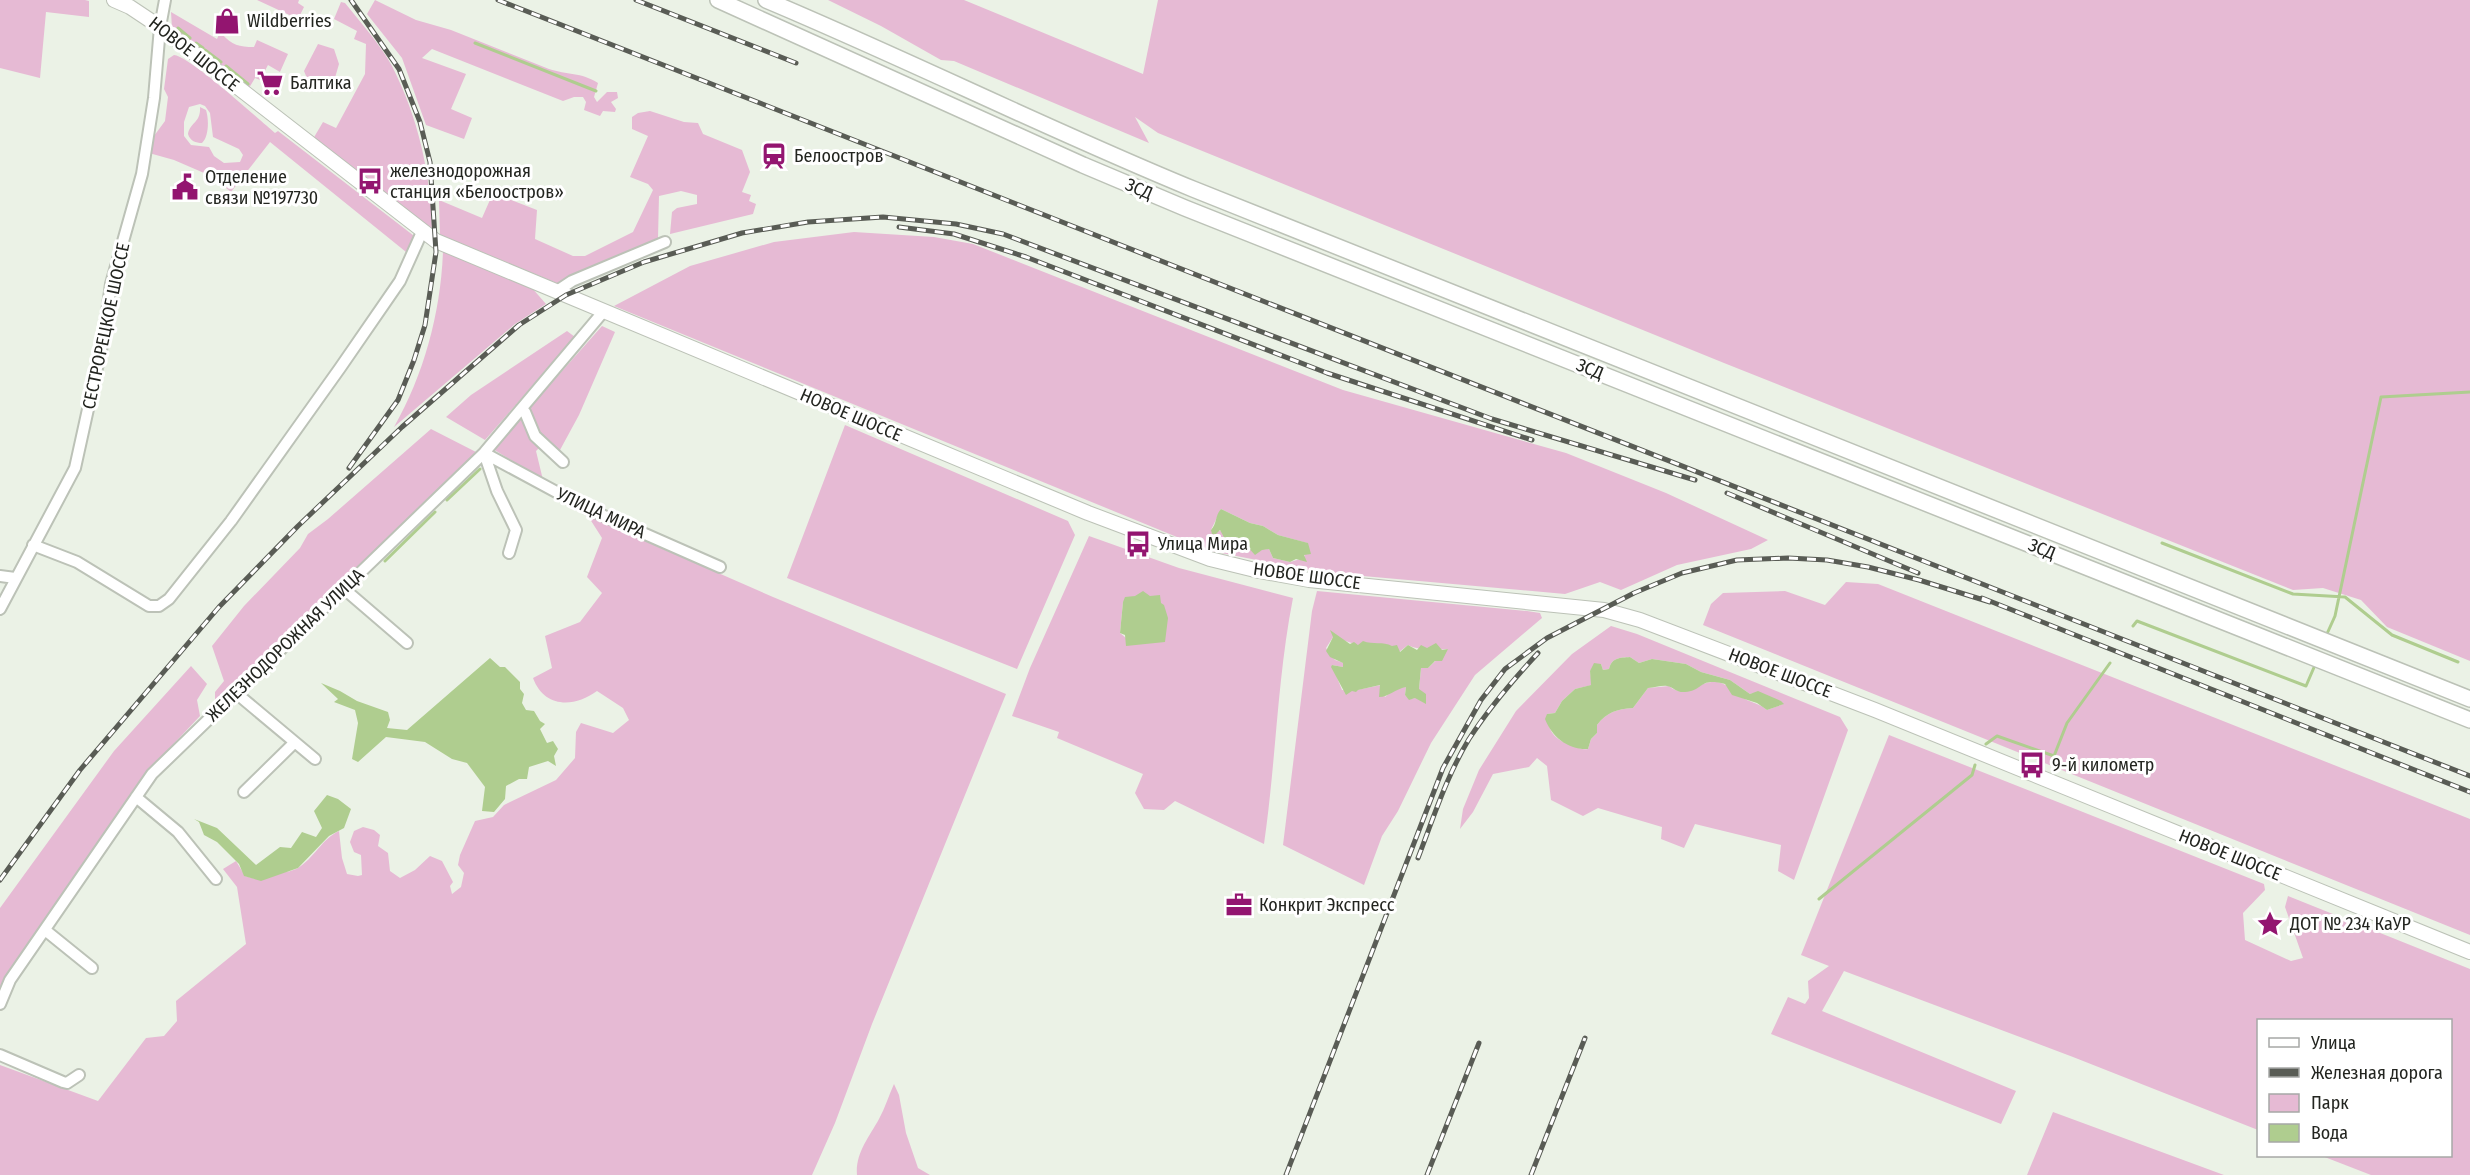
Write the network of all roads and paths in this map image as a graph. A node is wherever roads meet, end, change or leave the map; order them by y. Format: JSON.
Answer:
{"nodes":[{"id":1,"x":114,"y":0,"type":"edge"},
{"id":2,"x":165,"y":0,"type":"edge"},
{"id":3,"x":718,"y":0,"type":"edge"},
{"id":4,"x":766,"y":0,"type":"edge"},
{"id":5,"x":160,"y":27,"type":"junction"},
{"id":6,"x":422,"y":232,"type":"junction"},
{"id":7,"x":664,"y":242,"type":"dead end"},
{"id":8,"x":557,"y":291,"type":"junction"},
{"id":9,"x":603,"y":312,"type":"junction"},
{"id":10,"x":521,"y":408,"type":"junction"},
{"id":11,"x":484,"y":453,"type":"junction"},
{"id":12,"x":563,"y":462,"type":"dead end"},
{"id":13,"x":33,"y":545,"type":"junction"},
{"id":14,"x":509,"y":553,"type":"dead end"},
{"id":15,"x":720,"y":567,"type":"dead end"},
{"id":16,"x":0,"y":576,"type":"edge"},
{"id":17,"x":15,"y":578,"type":"junction"},
{"id":18,"x":343,"y":588,"type":"junction"},
{"id":19,"x":0,"y":609,"type":"edge"},
{"id":20,"x":407,"y":643,"type":"dead end"},
{"id":21,"x":236,"y":693,"type":"junction"},
{"id":22,"x":2470,"y":699,"type":"edge"},
{"id":23,"x":2470,"y":720,"type":"edge"},
{"id":24,"x":294,"y":743,"type":"junction"},
{"id":25,"x":315,"y":759,"type":"dead end"},
{"id":26,"x":244,"y":792,"type":"dead end"},
{"id":27,"x":136,"y":797,"type":"junction"},
{"id":28,"x":216,"y":879,"type":"dead end"},
{"id":29,"x":45,"y":930,"type":"junction"},
{"id":30,"x":2470,"y":952,"type":"edge"},
{"id":31,"x":92,"y":968,"type":"dead end"},
{"id":32,"x":0,"y":1004,"type":"edge"},
{"id":33,"x":0,"y":1055,"type":"edge"},
{"id":34,"x":79,"y":1075,"type":"dead end"}],
"edges":[{"from":1,"to":5,"type":"main road","name":"НОВОЕ ШОССЕ"},
{"from":2,"to":5,"type":"street","name":"СЕСТРОРЕЦКОЕ ШОССЕ"},
{"from":3,"to":23,"type":"highway","name":"ЗСД"},
{"from":4,"to":22,"type":"highway","name":"ЗСД"},
{"from":5,"to":6,"type":"main road","name":"НОВОЕ ШОССЕ"},
{"from":5,"to":13,"type":"street","name":"СЕСТРОРЕЦКОЕ ШОССЕ"},
{"from":6,"to":8,"type":"main road","name":"НОВОЕ ШОССЕ"},
{"from":6,"to":13,"type":"street"},
{"from":7,"to":8,"type":"street"},
{"from":8,"to":9,"type":"main road","name":"НОВОЕ ШОССЕ"},
{"from":9,"to":10,"type":"street","name":"ЖЕЛЕЗНОДОРОЖНАЯ УЛИЦА"},
{"from":9,"to":30,"type":"main road","name":"НОВОЕ ШОССЕ"},
{"from":10,"to":11,"type":"street","name":"ЖЕЛЕЗНОДОРОЖНАЯ УЛИЦА"},
{"from":10,"to":12,"type":"street"},
{"from":11,"to":14,"type":"street"},
{"from":11,"to":15,"type":"street","name":"УЛИЦА МИРА"},
{"from":11,"to":18,"type":"street","name":"ЖЕЛЕЗНОДОРОЖНАЯ УЛИЦА"},
{"from":13,"to":17,"type":"street","name":"СЕСТРОРЕЦКОЕ ШОССЕ"},
{"from":16,"to":17,"type":"street"},
{"from":17,"to":19,"type":"street","name":"СЕСТРОРЕЦКОЕ ШОССЕ"},
{"from":18,"to":20,"type":"street"},
{"from":18,"to":21,"type":"street","name":"ЖЕЛЕЗНОДОРОЖНАЯ УЛИЦА"},
{"from":21,"to":24,"type":"street"},
{"from":21,"to":27,"type":"street","name":"ЖЕЛЕЗНОДОРОЖНАЯ УЛИЦА"},
{"from":24,"to":25,"type":"street"},
{"from":24,"to":26,"type":"street"},
{"from":27,"to":28,"type":"street"},
{"from":27,"to":29,"type":"street","name":"ЖЕЛЕЗНОДОРОЖНАЯ УЛИЦА"},
{"from":29,"to":31,"type":"street"},
{"from":29,"to":32,"type":"street","name":"ЖЕЛЕЗНОДОРОЖНАЯ УЛИЦА"},
{"from":33,"to":34,"type":"street"}]}
